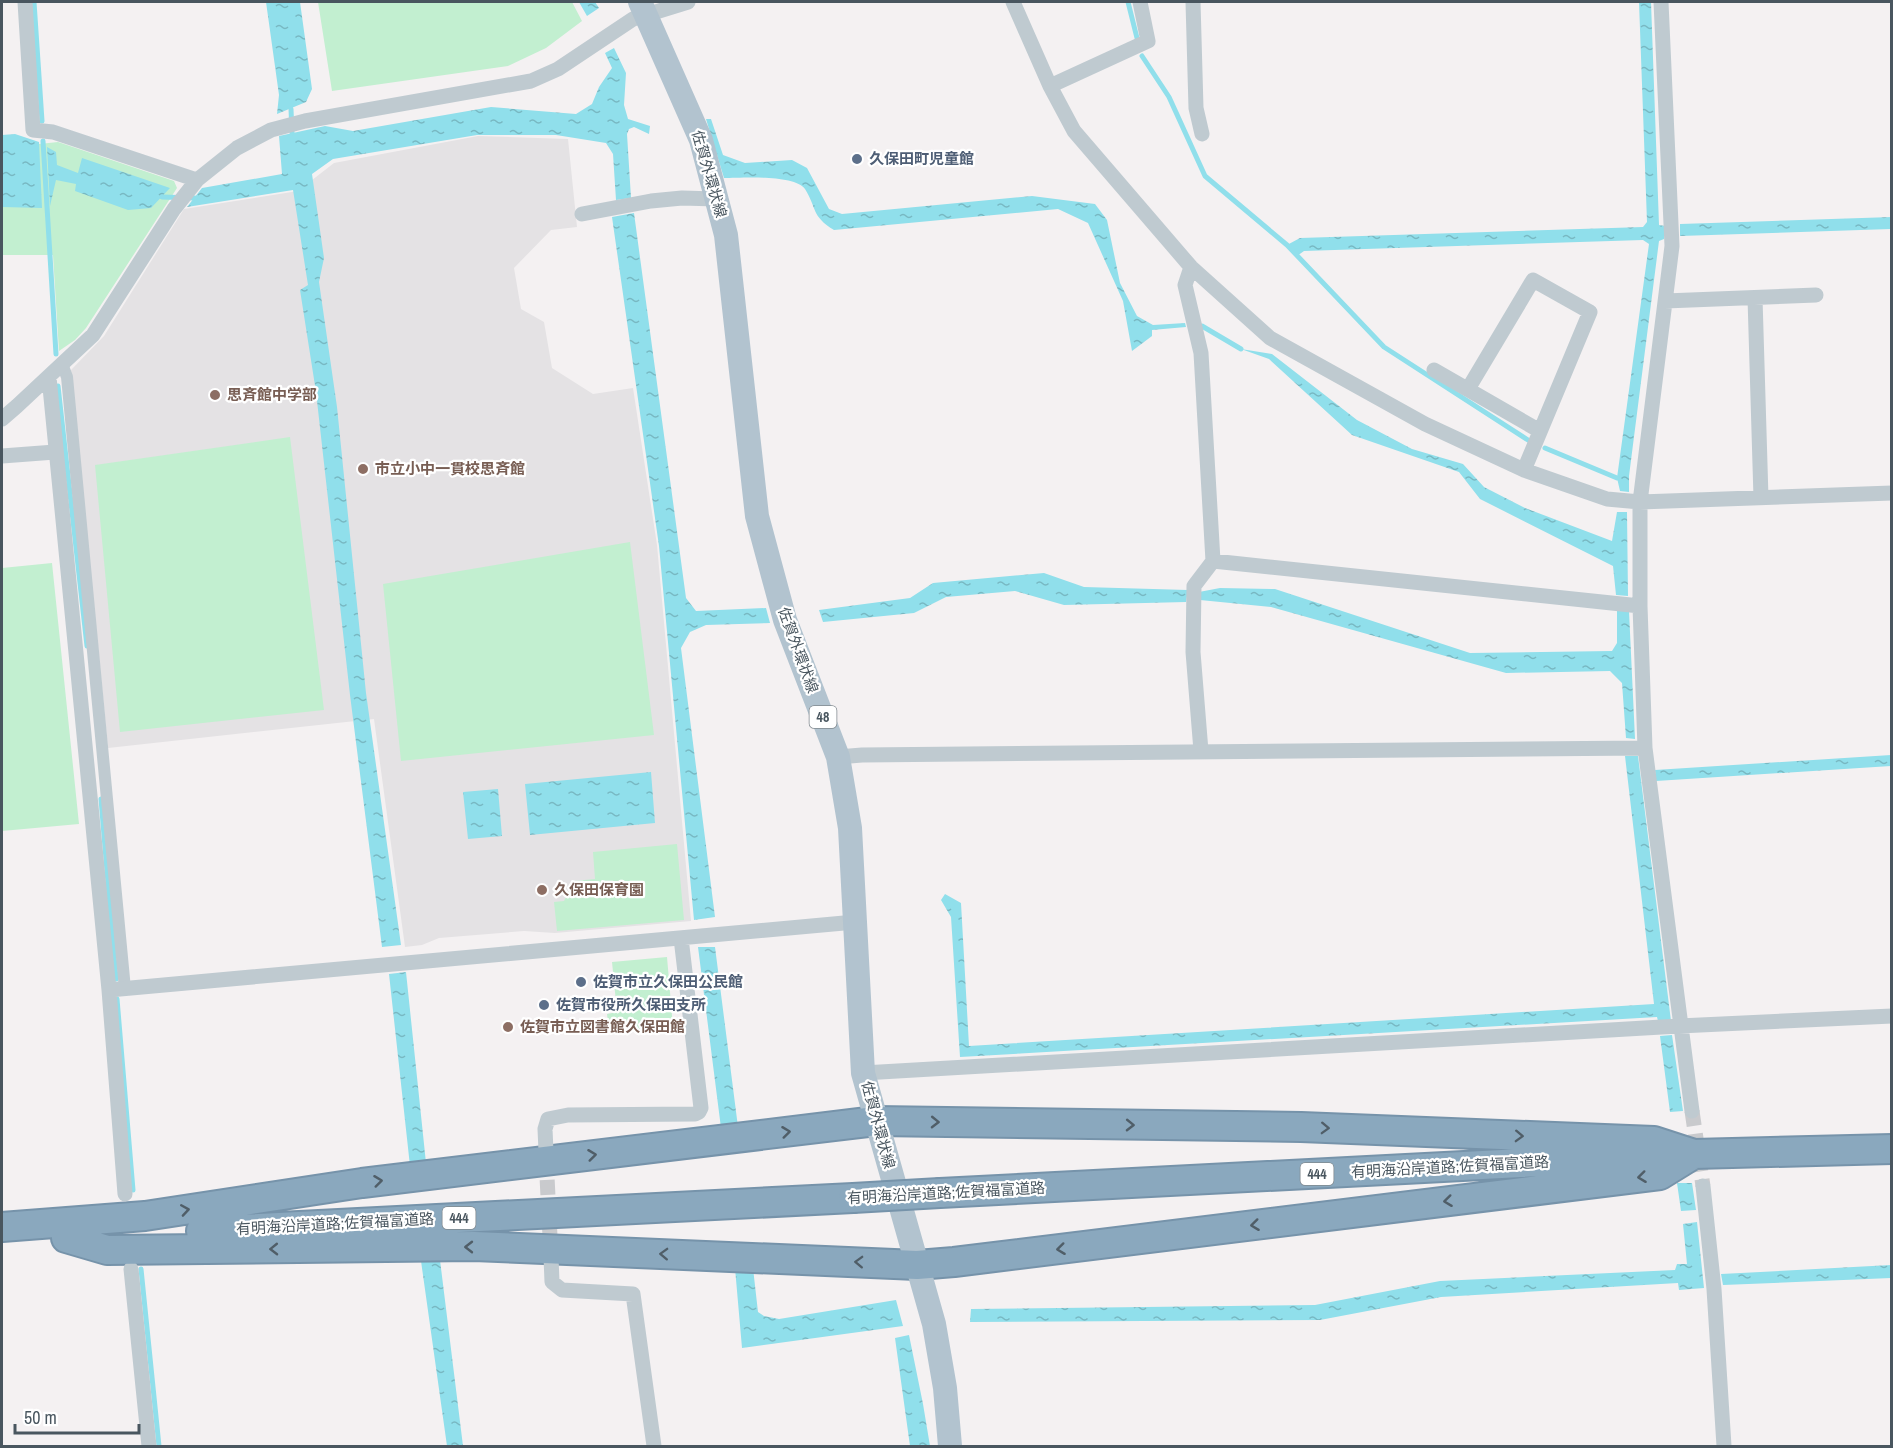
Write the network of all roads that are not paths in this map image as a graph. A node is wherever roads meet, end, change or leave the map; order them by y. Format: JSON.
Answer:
{"nodes":[{"id":1,"x":25,"y":2,"type":"edge"},
{"id":2,"x":688,"y":2,"type":"edge"},
{"id":3,"x":1013,"y":2,"type":"edge"},
{"id":4,"x":1140,"y":2,"type":"edge"},
{"id":5,"x":1193,"y":2,"type":"edge"},
{"id":6,"x":1661,"y":2,"type":"edge"},
{"id":7,"x":643,"y":8,"type":"edge"},
{"id":8,"x":1050,"y":86,"type":"junction"},
{"id":9,"x":1202,"y":134,"type":"dead end"},
{"id":10,"x":195,"y":184,"type":"junction"},
{"id":11,"x":716,"y":199,"type":"junction"},
{"id":12,"x":582,"y":214,"type":"dead end"},
{"id":13,"x":1191,"y":267,"type":"junction"},
{"id":14,"x":1816,"y":295,"type":"dead end"},
{"id":15,"x":1755,"y":298,"type":"junction"},
{"id":16,"x":1665,"y":301,"type":"junction"},
{"id":17,"x":62,"y":364,"type":"junction"},
{"id":18,"x":1434,"y":370,"type":"dead end"},
{"id":19,"x":49,"y":377,"type":"junction"},
{"id":20,"x":1468,"y":389,"type":"junction"},
{"id":21,"x":2,"y":419,"type":"edge"},
{"id":22,"x":1540,"y":431,"type":"junction"},
{"id":23,"x":55,"y":452,"type":"junction"},
{"id":24,"x":2,"y":456,"type":"edge"},
{"id":25,"x":1524,"y":470,"type":"junction"},
{"id":26,"x":1892,"y":493,"type":"edge"},
{"id":27,"x":1761,"y":498,"type":"junction"},
{"id":28,"x":1640,"y":502,"type":"junction"},
{"id":29,"x":1213,"y":561,"type":"junction"},
{"id":30,"x":1640,"y":606,"type":"junction"},
{"id":31,"x":1645,"y":748,"type":"junction"},
{"id":32,"x":1201,"y":751,"type":"junction"},
{"id":33,"x":838,"y":757,"type":"junction"},
{"id":34,"x":855,"y":922,"type":"junction"},
{"id":35,"x":681,"y":938,"type":"junction"},
{"id":36,"x":125,"y":989,"type":"junction"},
{"id":37,"x":109,"y":990,"type":"junction"},
{"id":38,"x":1892,"y":1016,"type":"edge"},
{"id":39,"x":1679,"y":1026,"type":"junction"},
{"id":40,"x":863,"y":1073,"type":"junction"},
{"id":41,"x":1692,"y":1111,"type":"tunnel mouth"},
{"id":42,"x":876,"y":1121,"type":"junction"},
{"id":43,"x":1892,"y":1149,"type":"edge"},
{"id":44,"x":546,"y":1151,"type":"tunnel mouth"},
{"id":45,"x":1694,"y":1154,"type":"junction"},
{"id":46,"x":1703,"y":1186,"type":"tunnel mouth"},
{"id":47,"x":125,"y":1194,"type":"dead end"},
{"id":48,"x":2,"y":1227,"type":"edge"},
{"id":49,"x":66,"y":1238,"type":"junction"},
{"id":50,"x":2,"y":1241,"type":"edge"},
{"id":51,"x":551,"y":1257,"type":"tunnel mouth"},
{"id":52,"x":917,"y":1265,"type":"junction"},
{"id":53,"x":131,"y":1269,"type":"dead end"},
{"id":54,"x":149,"y":1446,"type":"edge"},
{"id":55,"x":654,"y":1446,"type":"edge"},
{"id":56,"x":950,"y":1446,"type":"edge"},
{"id":57,"x":1724,"y":1446,"type":"edge"}],
"edges":[{"from":1,"to":10,"type":"street"},
{"from":2,"to":7,"type":"street"},
{"from":3,"to":8,"type":"street"},
{"from":4,"to":8,"type":"street"},
{"from":5,"to":9,"type":"street"},
{"from":6,"to":16,"type":"street"},
{"from":7,"to":10,"type":"street"},
{"from":7,"to":11,"type":"main road","name":"佐賀外環状線","number":"48"},
{"from":8,"to":13,"type":"street"},
{"from":10,"to":17,"type":"street"},
{"from":11,"to":12,"type":"street"},
{"from":11,"to":33,"type":"main road","name":"佐賀外環状線","number":"48"},
{"from":13,"to":25,"type":"street"},
{"from":13,"to":29,"type":"street"},
{"from":14,"to":15,"type":"street"},
{"from":15,"to":16,"type":"street"},
{"from":15,"to":27,"type":"street"},
{"from":16,"to":28,"type":"street"},
{"from":17,"to":19,"type":"street"},
{"from":17,"to":36,"type":"street"},
{"from":18,"to":20,"type":"street"},
{"from":19,"to":21,"type":"street"},
{"from":19,"to":23,"type":"street"},
{"from":20,"to":22,"type":"street"},
{"from":20,"to":22,"type":"street"},
{"from":22,"to":25,"type":"street"},
{"from":23,"to":24,"type":"street"},
{"from":23,"to":37,"type":"street"},
{"from":25,"to":28,"type":"street"},
{"from":26,"to":27,"type":"street"},
{"from":27,"to":28,"type":"street"},
{"from":28,"to":30,"type":"street"},
{"from":29,"to":30,"type":"street"},
{"from":29,"to":32,"type":"street"},
{"from":30,"to":31,"type":"street"},
{"from":31,"to":32,"type":"street"},
{"from":31,"to":39,"type":"street"},
{"from":32,"to":33,"type":"street"},
{"from":33,"to":34,"type":"main road","name":"佐賀外環状線","number":"48"},
{"from":34,"to":35,"type":"street"},
{"from":34,"to":40,"type":"main road","name":"佐賀外環状線","number":"48"},
{"from":35,"to":36,"type":"street"},
{"from":35,"to":44,"type":"street"},
{"from":36,"to":37,"type":"street"},
{"from":37,"to":47,"type":"street"},
{"from":38,"to":39,"type":"street"},
{"from":39,"to":40,"type":"street"},
{"from":39,"to":41,"type":"street"},
{"from":40,"to":42,"type":"main road","name":"佐賀外環状線","number":"48"},
{"from":42,"to":45,"type":"highway","one_way":true},
{"from":48,"to":42,"type":"highway","one_way":true},
{"from":42,"to":52,"type":"main road","name":"佐賀外環状線","number":"48"},
{"from":43,"to":45,"type":"highway","name":"有明海沿岸道路;佐賀福富道路","number":"444"},
{"from":45,"to":49,"type":"highway","name":"有明海沿岸道路;佐賀福富道路","number":"444","bridge":true},
{"from":45,"to":52,"type":"highway","one_way":true},
{"from":46,"to":57,"type":"street"},
{"from":49,"to":50,"type":"highway","name":"有明海沿岸道路;佐賀福富道路","number":"444"},
{"from":52,"to":49,"type":"highway","one_way":true},
{"from":51,"to":55,"type":"street"},
{"from":52,"to":56,"type":"main road","name":"佐賀外環状線","number":"48"},
{"from":53,"to":54,"type":"street"}]}
